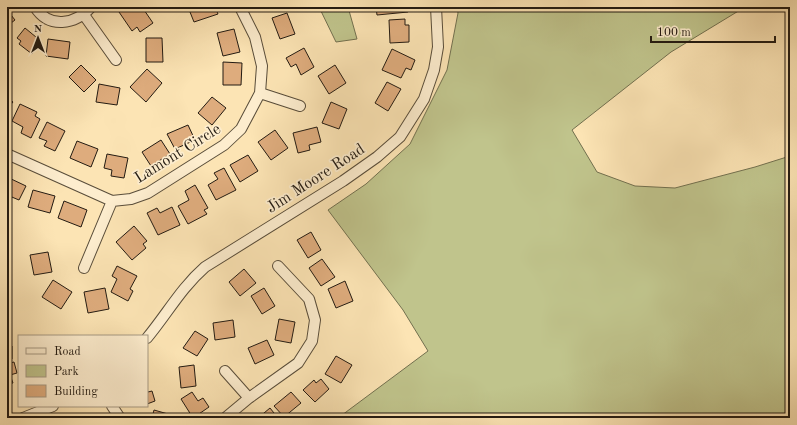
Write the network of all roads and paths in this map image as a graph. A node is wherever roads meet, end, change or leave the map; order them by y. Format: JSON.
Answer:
{"nodes":[{"id":1,"x":35,"y":7,"type":"edge"},
{"id":2,"x":91,"y":7,"type":"edge"},
{"id":3,"x":240,"y":7,"type":"edge"},
{"id":4,"x":436,"y":7,"type":"edge"},
{"id":5,"x":84,"y":15,"type":"junction"},
{"id":6,"x":116,"y":60,"type":"dead end"},
{"id":7,"x":260,"y":93,"type":"junction"},
{"id":8,"x":300,"y":106,"type":"dead end"},
{"id":9,"x":7,"y":154,"type":"edge"},
{"id":10,"x":112,"y":201,"type":"junction"},
{"id":11,"x":278,"y":266,"type":"dead end"},
{"id":12,"x":84,"y":268,"type":"dead end"},
{"id":13,"x":148,"y":337,"type":"edge"},
{"id":14,"x":225,"y":371,"type":"dead end"},
{"id":15,"x":249,"y":398,"type":"junction"},
{"id":16,"x":51,"y":407,"type":"edge"},
{"id":17,"x":113,"y":407,"type":"edge"},
{"id":18,"x":27,"y":417,"type":"edge"},
{"id":19,"x":120,"y":418,"type":"edge"},
{"id":20,"x":225,"y":418,"type":"edge"}],
"edges":[{"from":1,"to":5,"type":"street"},
{"from":2,"to":5,"type":"street"},
{"from":3,"to":7,"type":"street","name":"Lamont Circle"},
{"from":4,"to":13,"type":"street","name":"Jim Moore Road"},
{"from":5,"to":6,"type":"street"},
{"from":7,"to":8,"type":"street"},
{"from":7,"to":10,"type":"street","name":"Lamont Circle"},
{"from":9,"to":10,"type":"street"},
{"from":10,"to":12,"type":"street"},
{"from":11,"to":15,"type":"street"},
{"from":14,"to":15,"type":"street"},
{"from":15,"to":20,"type":"street"},
{"from":16,"to":18,"type":"street"},
{"from":17,"to":19,"type":"street"}]}
